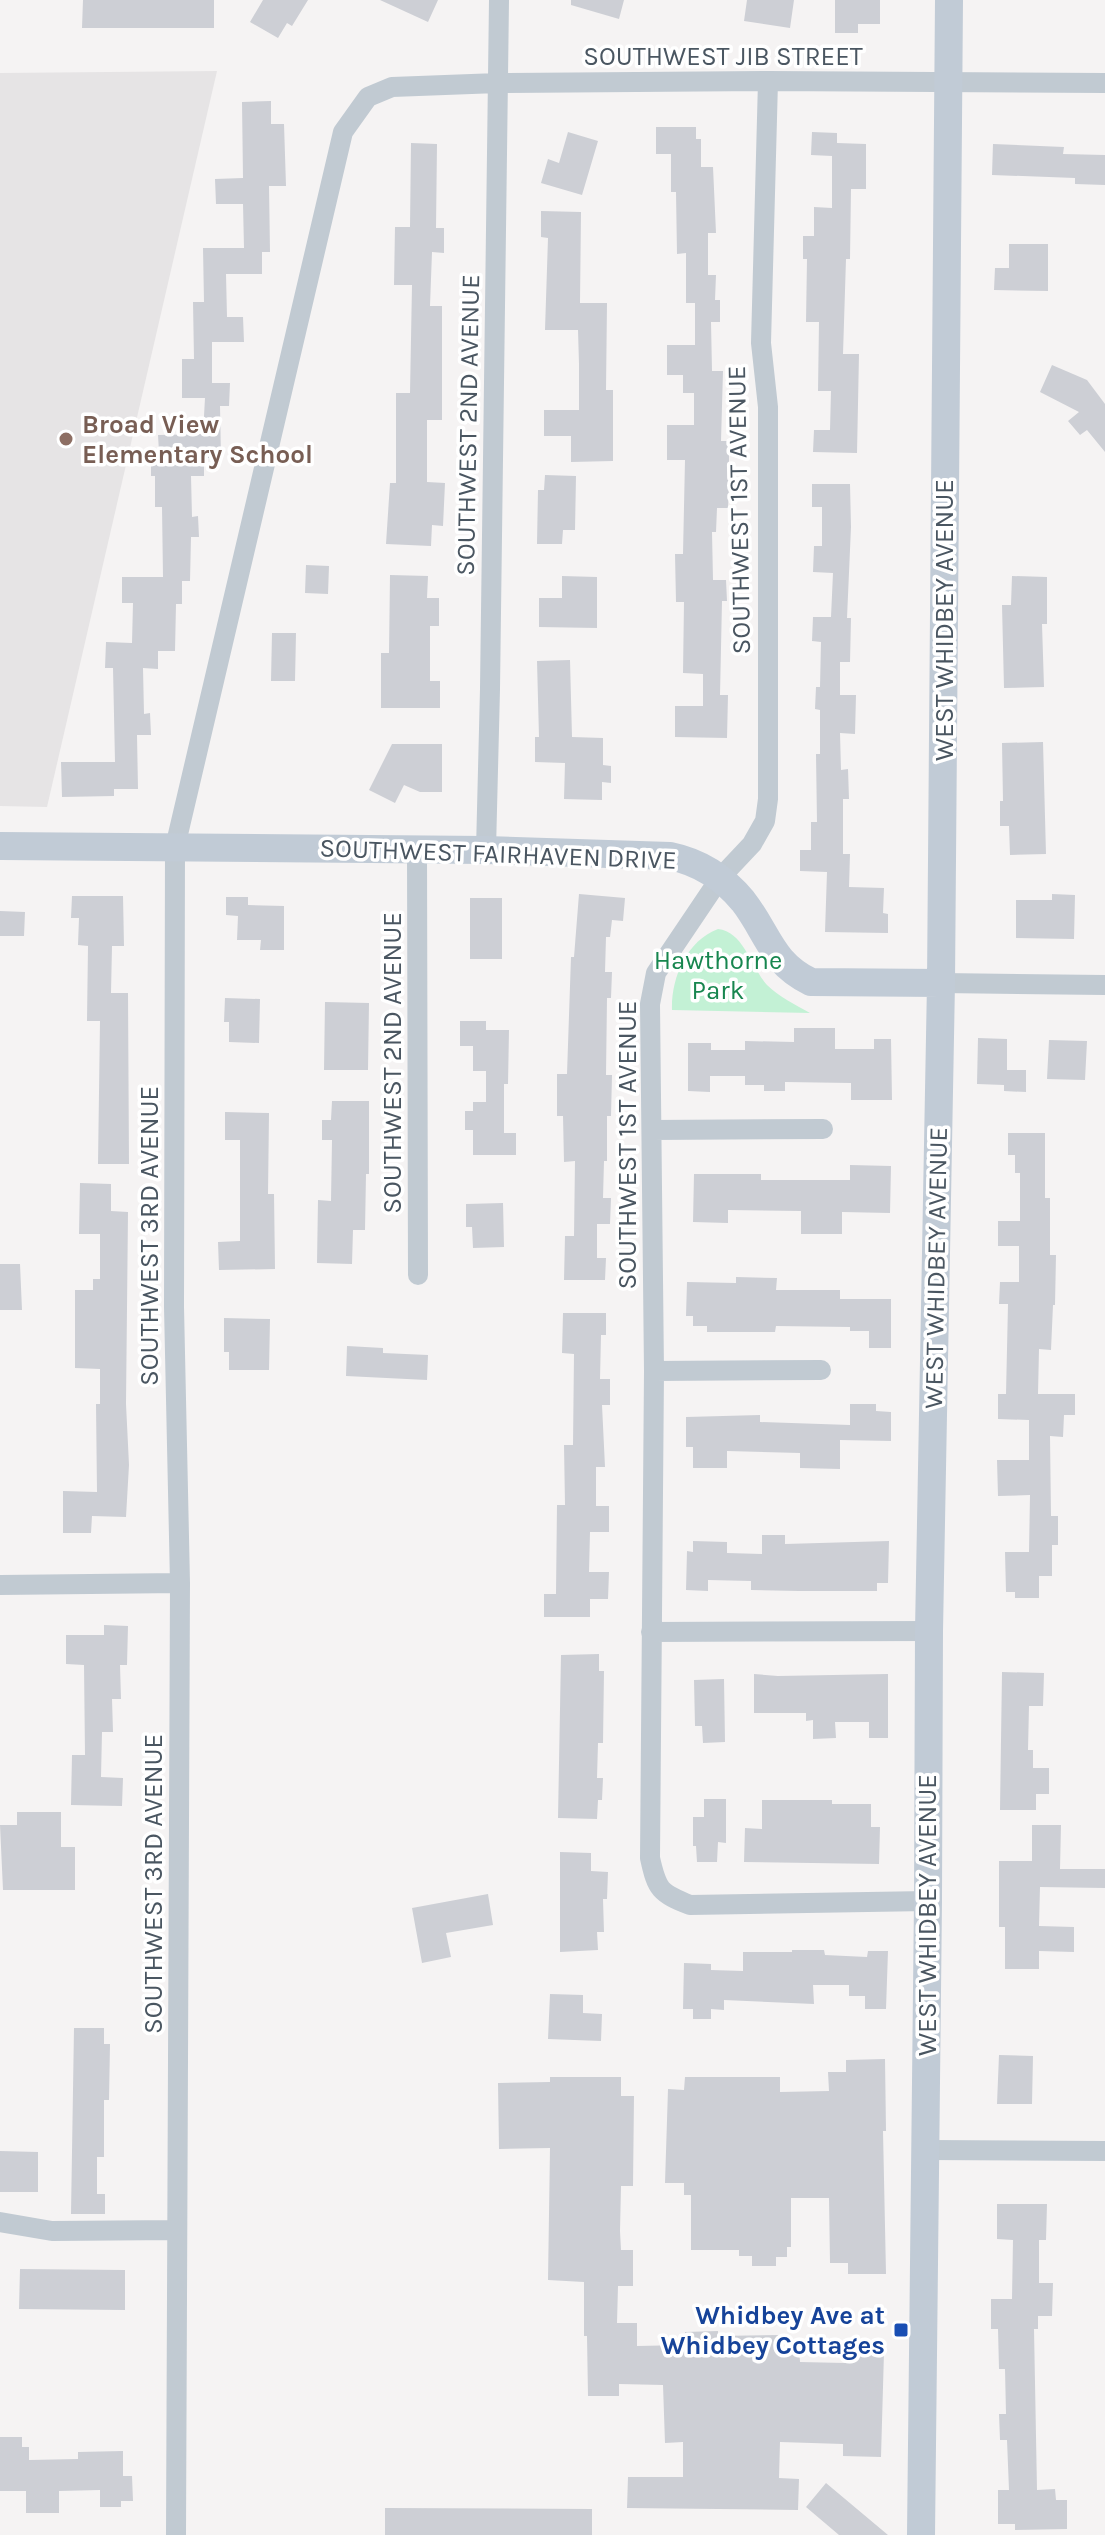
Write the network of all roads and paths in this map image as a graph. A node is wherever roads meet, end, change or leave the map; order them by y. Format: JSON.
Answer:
{"nodes":[{"id":1,"x":499,"y":0,"type":"edge"},
{"id":2,"x":949,"y":0,"type":"edge"},
{"id":3,"x":768,"y":81,"type":"junction"},
{"id":4,"x":948,"y":82,"type":"junction"},
{"id":5,"x":498,"y":83,"type":"junction"},
{"id":6,"x":1105,"y":83,"type":"edge"},
{"id":7,"x":0,"y":846,"type":"edge"},
{"id":8,"x":175,"y":847,"type":"junction"},
{"id":9,"x":417,"y":850,"type":"junction"},
{"id":10,"x":486,"y":850,"type":"junction"},
{"id":11,"x":720,"y":878,"type":"junction"},
{"id":12,"x":941,"y":983,"type":"junction"},
{"id":13,"x":1105,"y":985,"type":"edge"},
{"id":14,"x":823,"y":1129,"type":"dead end"},
{"id":15,"x":652,"y":1130,"type":"junction"},
{"id":16,"x":418,"y":1275,"type":"dead end"},
{"id":17,"x":821,"y":1370,"type":"dead end"},
{"id":18,"x":654,"y":1371,"type":"junction"},
{"id":19,"x":180,"y":1583,"type":"junction"},
{"id":20,"x":0,"y":1585,"type":"edge"},
{"id":21,"x":929,"y":1631,"type":"junction"},
{"id":22,"x":651,"y":1632,"type":"junction"},
{"id":23,"x":928,"y":1901,"type":"junction"},
{"id":24,"x":926,"y":2150,"type":"junction"},
{"id":25,"x":1105,"y":2151,"type":"edge"},
{"id":26,"x":0,"y":2222,"type":"edge"},
{"id":27,"x":177,"y":2230,"type":"junction"},
{"id":28,"x":176,"y":2535,"type":"edge"},
{"id":29,"x":921,"y":2535,"type":"edge"}],
"edges":[{"from":1,"to":5,"type":"street","name":"SOUTHWEST 2ND AVENUE"},
{"from":2,"to":4,"type":"street","name":"WEST WHIDBEY AVENUE"},
{"from":3,"to":4,"type":"street","name":"SOUTHWEST JIB STREET"},
{"from":3,"to":5,"type":"street","name":"SOUTHWEST JIB STREET"},
{"from":3,"to":11,"type":"street","name":"SOUTHWEST 1ST AVENUE"},
{"from":4,"to":6,"type":"street","name":"SOUTHWEST JIB STREET"},
{"from":4,"to":12,"type":"street","name":"WEST WHIDBEY AVENUE"},
{"from":5,"to":8,"type":"street","name":"SOUTHWEST 3RD AVENUE"},
{"from":5,"to":10,"type":"street","name":"SOUTHWEST 2ND AVENUE"},
{"from":7,"to":8,"type":"street","name":"SOUTHWEST FAIRHAVEN DRIVE"},
{"from":8,"to":9,"type":"street","name":"SOUTHWEST FAIRHAVEN DRIVE"},
{"from":8,"to":19,"type":"street","name":"SOUTHWEST 3RD AVENUE"},
{"from":9,"to":10,"type":"street","name":"SOUTHWEST FAIRHAVEN DRIVE"},
{"from":9,"to":16,"type":"street","name":"SOUTHWEST 2ND AVENUE"},
{"from":10,"to":11,"type":"street","name":"SOUTHWEST FAIRHAVEN DRIVE"},
{"from":11,"to":12,"type":"street","name":"SOUTHWEST FAIRHAVEN DRIVE"},
{"from":11,"to":15,"type":"street","name":"SOUTHWEST 1ST AVENUE"},
{"from":12,"to":13,"type":"street"},
{"from":12,"to":21,"type":"street","name":"WEST WHIDBEY AVENUE"},
{"from":14,"to":15,"type":"street"},
{"from":15,"to":18,"type":"street","name":"SOUTHWEST 1ST AVENUE"},
{"from":17,"to":18,"type":"street"},
{"from":18,"to":22,"type":"street","name":"SOUTHWEST 1ST AVENUE"},
{"from":19,"to":20,"type":"street"},
{"from":19,"to":27,"type":"street","name":"SOUTHWEST 3RD AVENUE"},
{"from":21,"to":22,"type":"street"},
{"from":21,"to":23,"type":"street","name":"WEST WHIDBEY AVENUE"},
{"from":22,"to":23,"type":"street","name":"SOUTHWEST 1ST AVENUE"},
{"from":23,"to":24,"type":"street","name":"WEST WHIDBEY AVENUE"},
{"from":24,"to":25,"type":"street"},
{"from":24,"to":29,"type":"street","name":"WEST WHIDBEY AVENUE"},
{"from":26,"to":27,"type":"street"},
{"from":27,"to":28,"type":"street","name":"SOUTHWEST 3RD AVENUE"}]}
